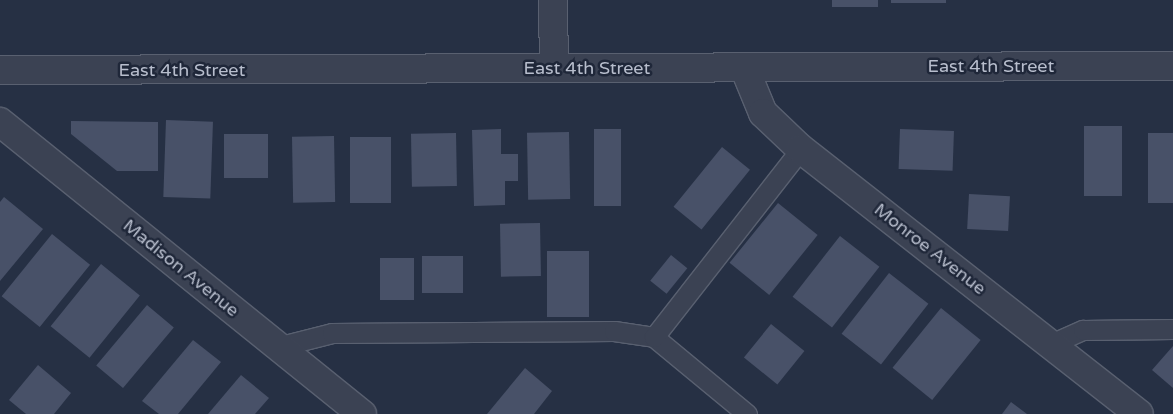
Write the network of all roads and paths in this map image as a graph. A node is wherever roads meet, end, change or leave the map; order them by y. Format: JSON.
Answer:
{"nodes":[{"id":1,"x":554,"y":0,"type":"edge"},
{"id":2,"x":744,"y":66,"type":"junction"},
{"id":3,"x":1173,"y":66,"type":"edge"},
{"id":4,"x":554,"y":68,"type":"junction"},
{"id":5,"x":0,"y":70,"type":"edge"},
{"id":6,"x":0,"y":122,"type":"edge"},
{"id":7,"x":801,"y":149,"type":"junction"},
{"id":8,"x":1173,"y":329,"type":"edge"},
{"id":9,"x":654,"y":336,"type":"junction"},
{"id":10,"x":1051,"y":344,"type":"junction"},
{"id":11,"x":277,"y":346,"type":"junction"},
{"id":12,"x":362,"y":414,"type":"edge"},
{"id":13,"x":747,"y":414,"type":"edge"},
{"id":14,"x":1139,"y":414,"type":"edge"}],
"edges":[{"from":1,"to":4,"type":"street"},
{"from":2,"to":3,"type":"street","name":"East 4th Street"},
{"from":2,"to":4,"type":"street","name":"East 4th Street"},
{"from":2,"to":7,"type":"street","name":"Monroe Avenue"},
{"from":4,"to":5,"type":"street","name":"East 4th Street"},
{"from":6,"to":11,"type":"street","name":"Madison Avenue"},
{"from":7,"to":9,"type":"lane"},
{"from":7,"to":10,"type":"street","name":"Monroe Avenue"},
{"from":8,"to":10,"type":"lane"},
{"from":9,"to":11,"type":"lane"},
{"from":9,"to":13,"type":"lane"},
{"from":10,"to":14,"type":"street","name":"Monroe Avenue"},
{"from":11,"to":12,"type":"street","name":"Madison Avenue"}]}
